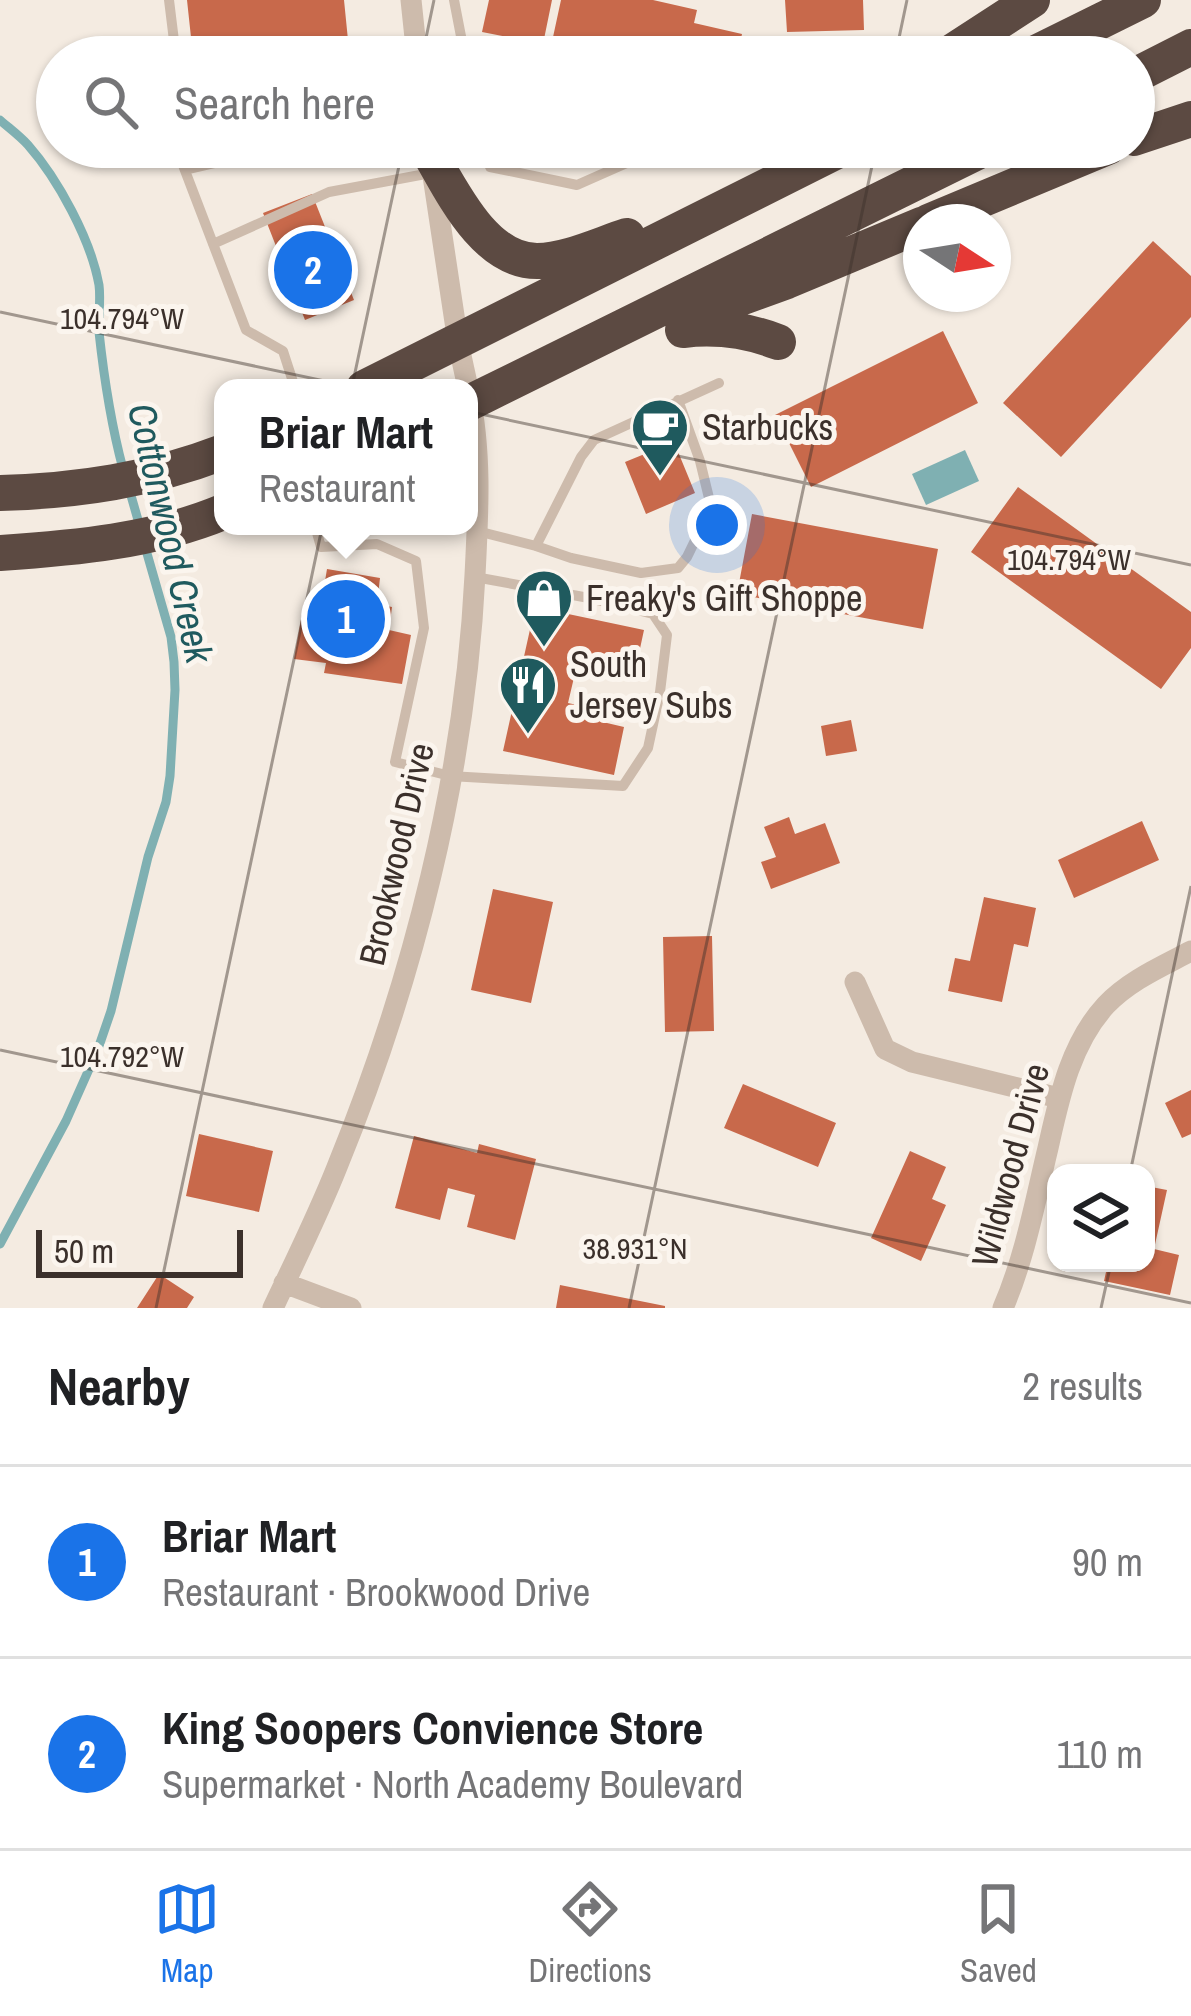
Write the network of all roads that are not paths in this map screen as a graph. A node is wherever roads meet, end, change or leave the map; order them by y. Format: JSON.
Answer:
{"nodes":[{"id":1,"x":169,"y":0,"type":"edge"},
{"id":2,"x":412,"y":0,"type":"edge"},
{"id":3,"x":454,"y":0,"type":"edge"},
{"id":4,"x":1031,"y":0,"type":"edge"},
{"id":5,"x":1143,"y":0,"type":"edge"},
{"id":6,"x":173,"y":36,"type":"edge"},
{"id":7,"x":415,"y":36,"type":"edge"},
{"id":8,"x":461,"y":36,"type":"edge"},
{"id":9,"x":976,"y":36,"type":"edge"},
{"id":10,"x":1070,"y":36,"type":"edge"},
{"id":11,"x":1191,"y":47,"type":"edge"},
{"id":12,"x":1155,"y":65,"type":"edge"},
{"id":13,"x":1191,"y":119,"type":"edge"},
{"id":14,"x":1155,"y":131,"type":"edge"},
{"id":15,"x":194,"y":168,"type":"edge"},
{"id":16,"x":400,"y":168,"type":"edge"},
{"id":17,"x":432,"y":168,"type":"edge"},
{"id":18,"x":437,"y":168,"type":"edge"},
{"id":19,"x":495,"y":168,"type":"edge"},
{"id":20,"x":615,"y":168,"type":"edge"},
{"id":21,"x":786,"y":168,"type":"edge"},
{"id":22,"x":802,"y":168,"type":"edge"},
{"id":23,"x":945,"y":168,"type":"edge"},
{"id":24,"x":1058,"y":168,"type":"edge"},
{"id":25,"x":185,"y":170,"type":"joint"},
{"id":26,"x":743,"y":197,"type":"junction"},
{"id":27,"x":972,"y":204,"type":"edge"},
{"id":28,"x":903,"y":233,"type":"edge"},
{"id":29,"x":213,"y":244,"type":"junction"},
{"id":30,"x":621,"y":341,"type":"junction"},
{"id":31,"x":458,"y":342,"type":"junction"},
{"id":32,"x":778,"y":342,"type":"dead end"},
{"id":33,"x":575,"y":352,"type":"junction"},
{"id":34,"x":292,"y":379,"type":"edge"},
{"id":35,"x":382,"y":379,"type":"edge"},
{"id":36,"x":466,"y":379,"type":"edge"},
{"id":37,"x":718,"y":383,"type":"dead end"},
{"id":38,"x":478,"y":392,"type":"edge"},
{"id":39,"x":678,"y":400,"type":"junction"},
{"id":40,"x":214,"y":455,"type":"edge"},
{"id":41,"x":0,"y":494,"type":"edge"},
{"id":42,"x":214,"y":515,"type":"edge"},
{"id":43,"x":478,"y":531,"type":"edge"},
{"id":44,"x":317,"y":535,"type":"edge"},
{"id":45,"x":477,"y":535,"type":"edge"},
{"id":46,"x":536,"y":545,"type":"junction"},
{"id":47,"x":0,"y":554,"type":"edge"},
{"id":48,"x":475,"y":577,"type":"junction"},
{"id":49,"x":450,"y":776,"type":"junction"},
{"id":50,"x":1191,"y":951,"type":"edge"},
{"id":51,"x":855,"y":982,"type":"dead end"},
{"id":52,"x":1060,"y":1098,"type":"junction"},
{"id":53,"x":284,"y":1283,"type":"junction"},
{"id":54,"x":273,"y":1308,"type":"edge"},
{"id":55,"x":351,"y":1308,"type":"edge"},
{"id":56,"x":1003,"y":1308,"type":"edge"}],
"edges":[{"from":1,"to":6,"type":"lane"},
{"from":2,"to":7,"type":"street"},
{"from":3,"to":8,"type":"lane"},
{"from":4,"to":9,"type":"highway"},
{"from":5,"to":10,"type":"highway"},
{"from":11,"to":12,"type":"highway"},
{"from":13,"to":14,"type":"highway"},
{"from":15,"to":25,"type":"lane"},
{"from":16,"to":29,"type":"lane"},
{"from":17,"to":31,"type":"street","name":"Brookwood Drive"},
{"from":18,"to":26,"type":"highway"},
{"from":19,"to":20,"type":"lane"},
{"from":21,"to":26,"type":"highway"},
{"from":22,"to":26,"type":"highway"},
{"from":23,"to":33,"type":"highway"},
{"from":24,"to":27,"type":"highway"},
{"from":25,"to":29,"type":"lane"},
{"from":26,"to":31,"type":"highway"},
{"from":28,"to":30,"type":"highway"},
{"from":29,"to":34,"type":"lane"},
{"from":30,"to":32,"type":"highway"},
{"from":30,"to":33,"type":"highway"},
{"from":31,"to":35,"type":"highway"},
{"from":31,"to":36,"type":"street","name":"Brookwood Drive"},
{"from":33,"to":38,"type":"highway"},
{"from":37,"to":39,"type":"lane"},
{"from":39,"to":46,"type":"lane"},
{"from":39,"to":46,"type":"lane"},
{"from":40,"to":41,"type":"highway"},
{"from":42,"to":47,"type":"highway"},
{"from":43,"to":46,"type":"lane"},
{"from":44,"to":49,"type":"lane"},
{"from":45,"to":48,"type":"street","name":"Brookwood Drive"},
{"from":48,"to":49,"type":"street","name":"Brookwood Drive"},
{"from":48,"to":49,"type":"lane"},
{"from":49,"to":53,"type":"street","name":"Brookwood Drive"},
{"from":50,"to":52,"type":"street","name":"Wildwood Drive"},
{"from":51,"to":52,"type":"street"},
{"from":52,"to":56,"type":"street","name":"Wildwood Drive"},
{"from":53,"to":54,"type":"street","name":"Brookwood Drive"},
{"from":53,"to":55,"type":"street"}]}
